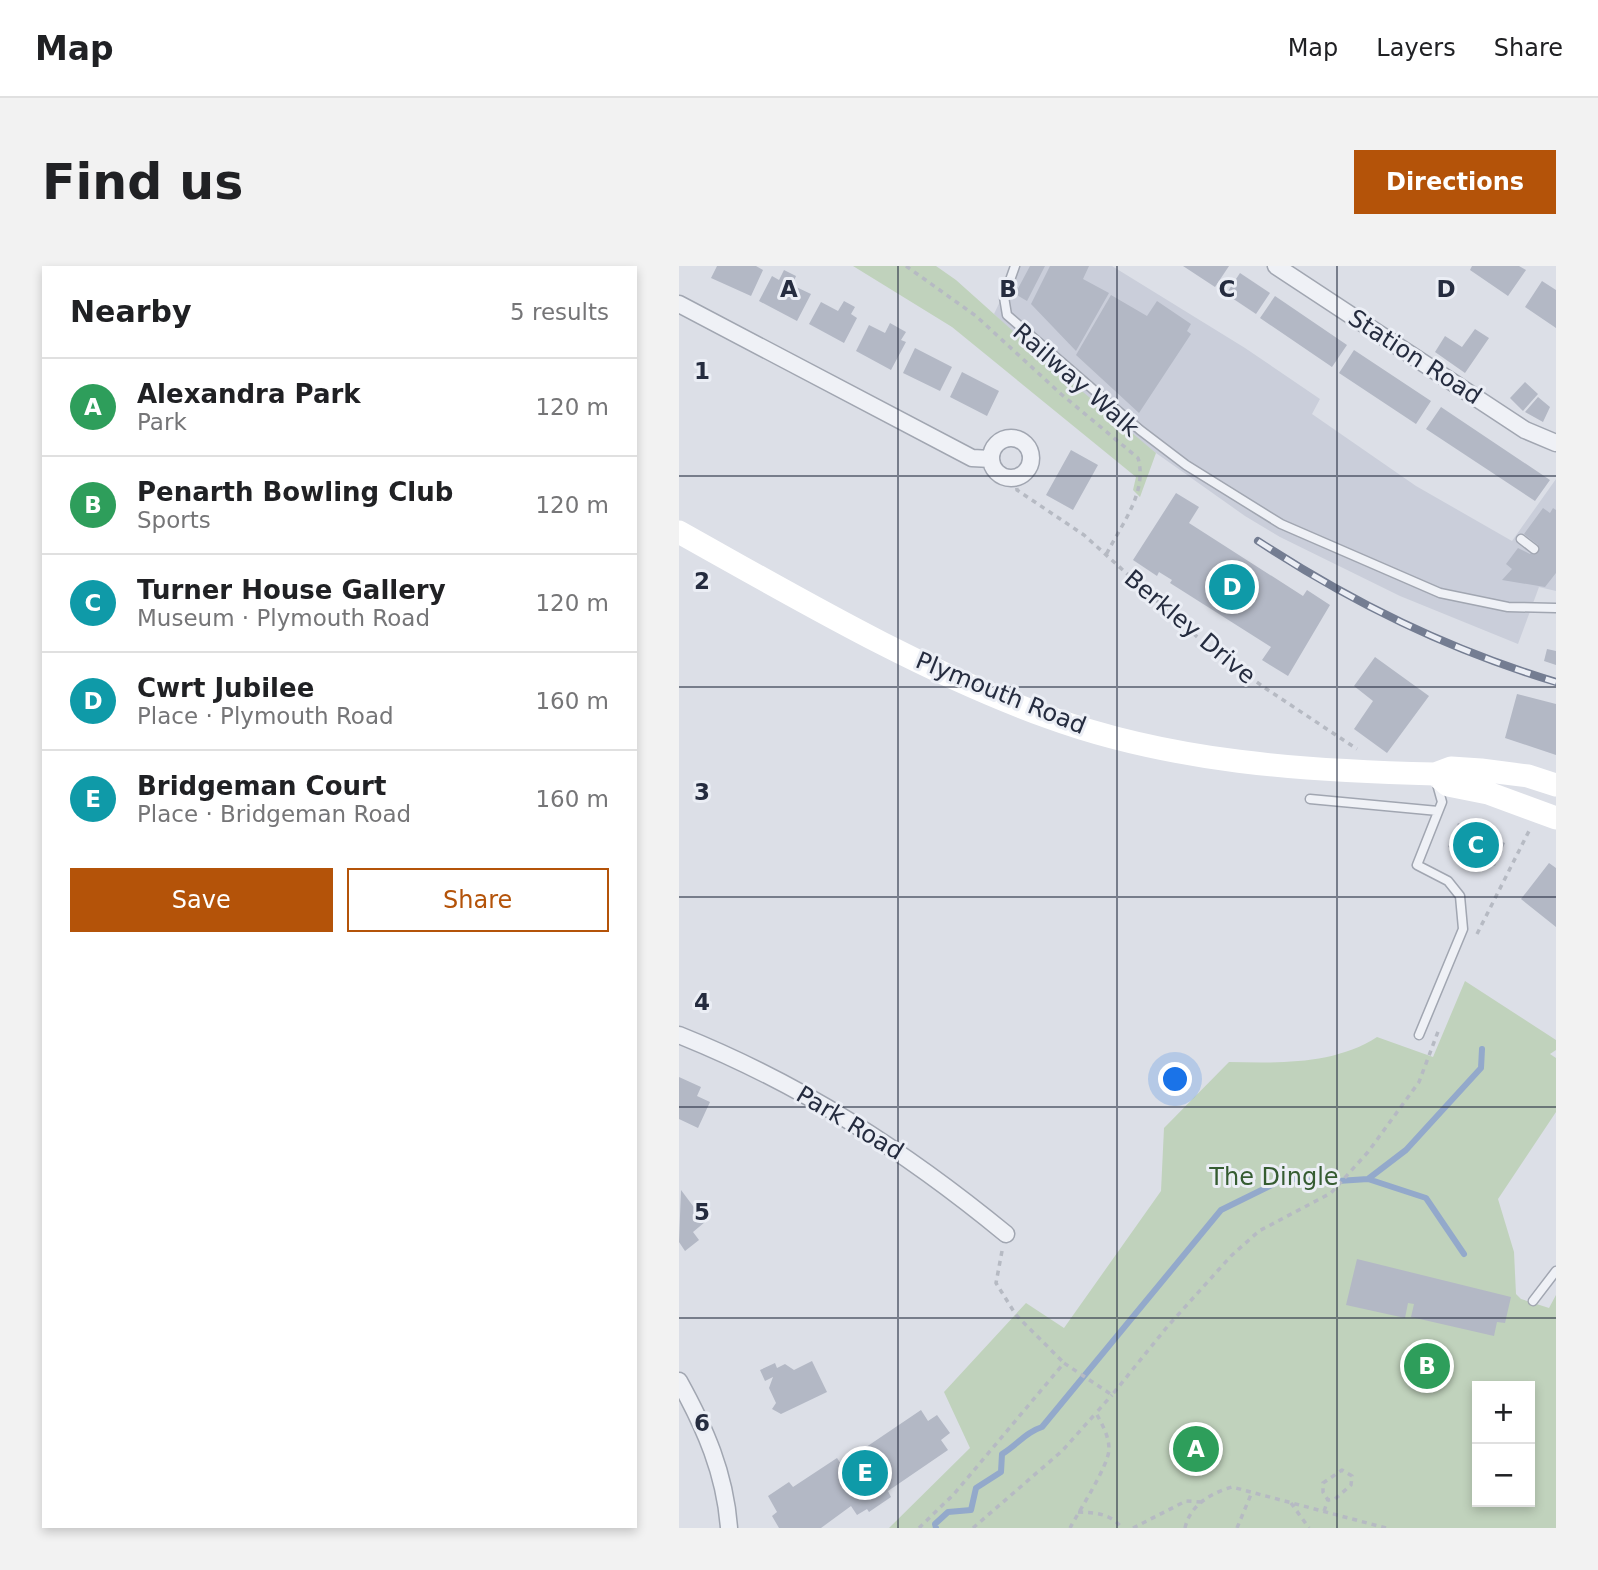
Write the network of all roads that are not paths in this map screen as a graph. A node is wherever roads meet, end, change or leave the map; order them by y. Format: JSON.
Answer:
{"nodes":[{"id":1,"x":1015,"y":266,"type":"edge"},
{"id":2,"x":1276,"y":266,"type":"edge"},
{"id":3,"x":679,"y":304,"type":"edge"},
{"id":4,"x":1556,"y":443,"type":"edge"},
{"id":5,"x":991,"y":458,"type":"junction"},
{"id":6,"x":679,"y":532,"type":"edge"},
{"id":7,"x":1521,"y":539,"type":"dead end"},
{"id":8,"x":1534,"y":549,"type":"dead end"},
{"id":9,"x":1556,"y":608,"type":"edge"},
{"id":10,"x":1435,"y":774,"type":"junction"},
{"id":11,"x":1556,"y":785,"type":"edge"},
{"id":12,"x":1310,"y":799,"type":"dead end"},
{"id":13,"x":1438,"y":811,"type":"junction"},
{"id":14,"x":1547,"y":814,"type":"edge"},
{"id":15,"x":679,"y":1035,"type":"edge"},
{"id":16,"x":1419,"y":1035,"type":"dead end"},
{"id":17,"x":1006,"y":1234,"type":"road end"},
{"id":18,"x":1556,"y":1271,"type":"edge"},
{"id":19,"x":1533,"y":1301,"type":"dead end"},
{"id":20,"x":679,"y":1381,"type":"edge"},
{"id":21,"x":729,"y":1528,"type":"edge"}],
"edges":[{"from":1,"to":9,"type":"lane"},
{"from":2,"to":4,"type":"street","name":"Station Road"},
{"from":3,"to":5,"type":"street"},
{"from":5,"to":5,"type":"street"},
{"from":6,"to":10,"type":"street","name":"Plymouth Road"},
{"from":7,"to":8,"type":"lane"},
{"from":10,"to":11,"type":"street","name":"Plymouth Road"},
{"from":10,"to":13,"type":"lane"},
{"from":10,"to":14,"type":"street","name":"Plymouth Road"},
{"from":12,"to":13,"type":"lane"},
{"from":13,"to":16,"type":"lane"},
{"from":15,"to":17,"type":"street","name":"Park Road"},
{"from":18,"to":19,"type":"lane"},
{"from":20,"to":21,"type":"street"}]}
